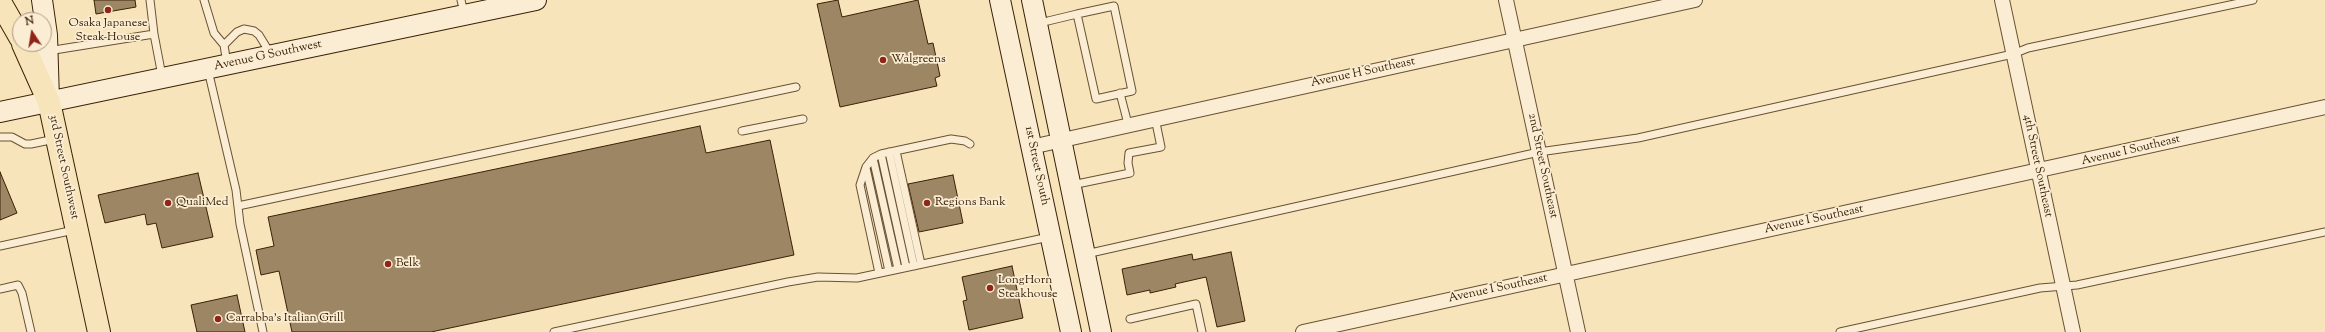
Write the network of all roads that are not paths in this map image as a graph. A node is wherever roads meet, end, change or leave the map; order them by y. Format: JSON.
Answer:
{"nodes":[{"id":1,"x":42,"y":0,"type":"edge"},
{"id":2,"x":150,"y":0,"type":"edge"},
{"id":3,"x":204,"y":0,"type":"edge"},
{"id":4,"x":536,"y":0,"type":"edge"},
{"id":5,"x":1000,"y":0,"type":"edge"},
{"id":6,"x":1032,"y":0,"type":"edge"},
{"id":7,"x":1506,"y":0,"type":"edge"},
{"id":8,"x":1696,"y":0,"type":"edge"},
{"id":9,"x":2002,"y":0,"type":"edge"},
{"id":10,"x":2253,"y":0,"type":"edge"},
{"id":11,"x":0,"y":2,"type":"edge"},
{"id":12,"x":462,"y":8,"type":"edge"},
{"id":13,"x":43,"y":12,"type":"edge"},
{"id":14,"x":1077,"y":14,"type":"junction"},
{"id":15,"x":12,"y":23,"type":"edge"},
{"id":16,"x":1037,"y":23,"type":"junction"},
{"id":17,"x":154,"y":34,"type":"junction"},
{"id":18,"x":1515,"y":39,"type":"junction"},
{"id":19,"x":224,"y":45,"type":"junction"},
{"id":20,"x":52,"y":51,"type":"edge"},
{"id":21,"x":27,"y":52,"type":"edge"},
{"id":22,"x":47,"y":52,"type":"edge"},
{"id":23,"x":2013,"y":54,"type":"junction"},
{"id":24,"x":271,"y":55,"type":"junction"},
{"id":25,"x":227,"y":64,"type":"junction"},
{"id":26,"x":208,"y":69,"type":"junction"},
{"id":27,"x":162,"y":78,"type":"junction"},
{"id":28,"x":796,"y":88,"type":"dead end"},
{"id":29,"x":1120,"y":94,"type":"junction"},
{"id":30,"x":49,"y":102,"type":"junction"},
{"id":31,"x":2325,"y":107,"type":"edge"},
{"id":32,"x":0,"y":112,"type":"edge"},
{"id":33,"x":1155,"y":118,"type":"junction"},
{"id":34,"x":803,"y":119,"type":"dead end"},
{"id":35,"x":1128,"y":124,"type":"junction"},
{"id":36,"x":742,"y":132,"type":"dead end"},
{"id":37,"x":0,"y":137,"type":"edge"},
{"id":38,"x":57,"y":138,"type":"junction"},
{"id":39,"x":1063,"y":139,"type":"junction"},
{"id":40,"x":970,"y":144,"type":"dead end"},
{"id":41,"x":1031,"y":147,"type":"junction"},
{"id":42,"x":892,"y":152,"type":"junction"},
{"id":43,"x":1539,"y":152,"type":"junction"},
{"id":44,"x":880,"y":154,"type":"junction"},
{"id":45,"x":873,"y":158,"type":"junction"},
{"id":46,"x":866,"y":167,"type":"junction"},
{"id":47,"x":2038,"y":172,"type":"junction"},
{"id":48,"x":1072,"y":185,"type":"junction"},
{"id":49,"x":238,"y":206,"type":"junction"},
{"id":50,"x":77,"y":230,"type":"junction"},
{"id":51,"x":2325,"y":232,"type":"edge"},
{"id":52,"x":1051,"y":236,"type":"junction"},
{"id":53,"x":0,"y":246,"type":"edge"},
{"id":54,"x":1086,"y":254,"type":"junction"},
{"id":55,"x":914,"y":266,"type":"junction"},
{"id":56,"x":898,"y":269,"type":"junction"},
{"id":57,"x":889,"y":271,"type":"junction"},
{"id":58,"x":879,"y":273,"type":"junction"},
{"id":59,"x":1566,"y":274,"type":"junction"},
{"id":60,"x":2064,"y":288,"type":"junction"},
{"id":61,"x":0,"y":289,"type":"edge"},
{"id":62,"x":1130,"y":319,"type":"dead end"},
{"id":63,"x":31,"y":332,"type":"edge"},
{"id":64,"x":99,"y":332,"type":"edge"},
{"id":65,"x":262,"y":332,"type":"edge"},
{"id":66,"x":554,"y":332,"type":"edge"},
{"id":67,"x":1071,"y":332,"type":"edge"},
{"id":68,"x":1102,"y":332,"type":"edge"},
{"id":69,"x":1202,"y":332,"type":"edge"},
{"id":70,"x":1304,"y":332,"type":"edge"},
{"id":71,"x":1578,"y":332,"type":"edge"},
{"id":72,"x":1840,"y":332,"type":"edge"},
{"id":73,"x":2073,"y":332,"type":"edge"}],
"edges":[{"from":1,"to":13,"type":"main road","name":"3rd Street Southwest"},
{"from":2,"to":17,"type":"lane"},
{"from":3,"to":19,"type":"lane"},
{"from":4,"to":12,"type":"main road","name":"Avenue G Southwest"},
{"from":5,"to":41,"type":"main road","name":"1st Street South"},
{"from":6,"to":16,"type":"main road"},
{"from":7,"to":18,"type":"street","name":"2nd Street Southeast"},
{"from":8,"to":18,"type":"street","name":"Avenue H Southeast"},
{"from":9,"to":23,"type":"street","name":"4th Street Southeast"},
{"from":10,"to":23,"type":"lane"},
{"from":11,"to":15,"type":"highway"},
{"from":12,"to":24,"type":"main road","name":"Avenue G Southwest"},
{"from":14,"to":16,"type":"lane"},
{"from":14,"to":29,"type":"lane"},
{"from":14,"to":29,"type":"lane"},
{"from":16,"to":39,"type":"main road"},
{"from":17,"to":20,"type":"lane"},
{"from":17,"to":27,"type":"lane"},
{"from":18,"to":33,"type":"street","name":"Avenue H Southeast"},
{"from":18,"to":43,"type":"street","name":"2nd Street Southeast"},
{"from":19,"to":24,"type":"lane"},
{"from":19,"to":25,"type":"lane"},
{"from":21,"to":30,"type":"highway"},
{"from":22,"to":30,"type":"main road","name":"3rd Street Southwest"},
{"from":23,"to":43,"type":"lane"},
{"from":23,"to":47,"type":"street","name":"4th Street Southeast"},
{"from":24,"to":25,"type":"main road","name":"Avenue G Southwest"},
{"from":25,"to":26,"type":"main road","name":"Avenue G Southwest"},
{"from":26,"to":27,"type":"main road","name":"Avenue G Southwest"},
{"from":26,"to":49,"type":"lane"},
{"from":27,"to":30,"type":"main road","name":"Avenue G Southwest"},
{"from":28,"to":49,"type":"lane"},
{"from":29,"to":35,"type":"lane"},
{"from":30,"to":32,"type":"main road","name":"Avenue G Southwest"},
{"from":30,"to":38,"type":"highway","name":"3rd Street Southwest"},
{"from":31,"to":47,"type":"street","name":"Avenue I Southeast"},
{"from":33,"to":35,"type":"street","name":"Avenue H Southeast"},
{"from":33,"to":48,"type":"lane"},
{"from":34,"to":36,"type":"lane"},
{"from":35,"to":39,"type":"street","name":"Avenue H Southeast"},
{"from":37,"to":38,"type":"lane"},
{"from":38,"to":50,"type":"highway","name":"3rd Street Southwest"},
{"from":39,"to":41,"type":"street","name":"Avenue H Southeast"},
{"from":39,"to":48,"type":"main road"},
{"from":40,"to":42,"type":"lane"},
{"from":41,"to":52,"type":"main road","name":"1st Street South"},
{"from":42,"to":44,"type":"lane"},
{"from":42,"to":55,"type":"lane"},
{"from":43,"to":54,"type":"lane"},
{"from":43,"to":59,"type":"street","name":"2nd Street Southeast"},
{"from":44,"to":45,"type":"lane"},
{"from":44,"to":55,"type":"lane"},
{"from":45,"to":46,"type":"lane"},
{"from":45,"to":56,"type":"lane"},
{"from":46,"to":57,"type":"lane"},
{"from":46,"to":58,"type":"lane"},
{"from":47,"to":59,"type":"street","name":"Avenue I Southeast"},
{"from":47,"to":60,"type":"street","name":"4th Street Southeast"},
{"from":48,"to":54,"type":"main road"},
{"from":49,"to":65,"type":"lane"},
{"from":50,"to":53,"type":"lane"},
{"from":50,"to":64,"type":"highway","name":"3rd Street Southwest"},
{"from":51,"to":60,"type":"lane"},
{"from":52,"to":55,"type":"lane"},
{"from":52,"to":67,"type":"main road","name":"1st Street South"},
{"from":54,"to":68,"type":"main road"},
{"from":55,"to":56,"type":"lane"},
{"from":56,"to":57,"type":"lane"},
{"from":57,"to":58,"type":"lane"},
{"from":58,"to":66,"type":"lane"},
{"from":59,"to":70,"type":"street","name":"Avenue I Southeast"},
{"from":59,"to":71,"type":"street","name":"2nd Street Southeast"},
{"from":60,"to":72,"type":"lane"},
{"from":60,"to":73,"type":"street","name":"4th Street Southeast"},
{"from":61,"to":63,"type":"lane"},
{"from":62,"to":69,"type":"lane"}]}
